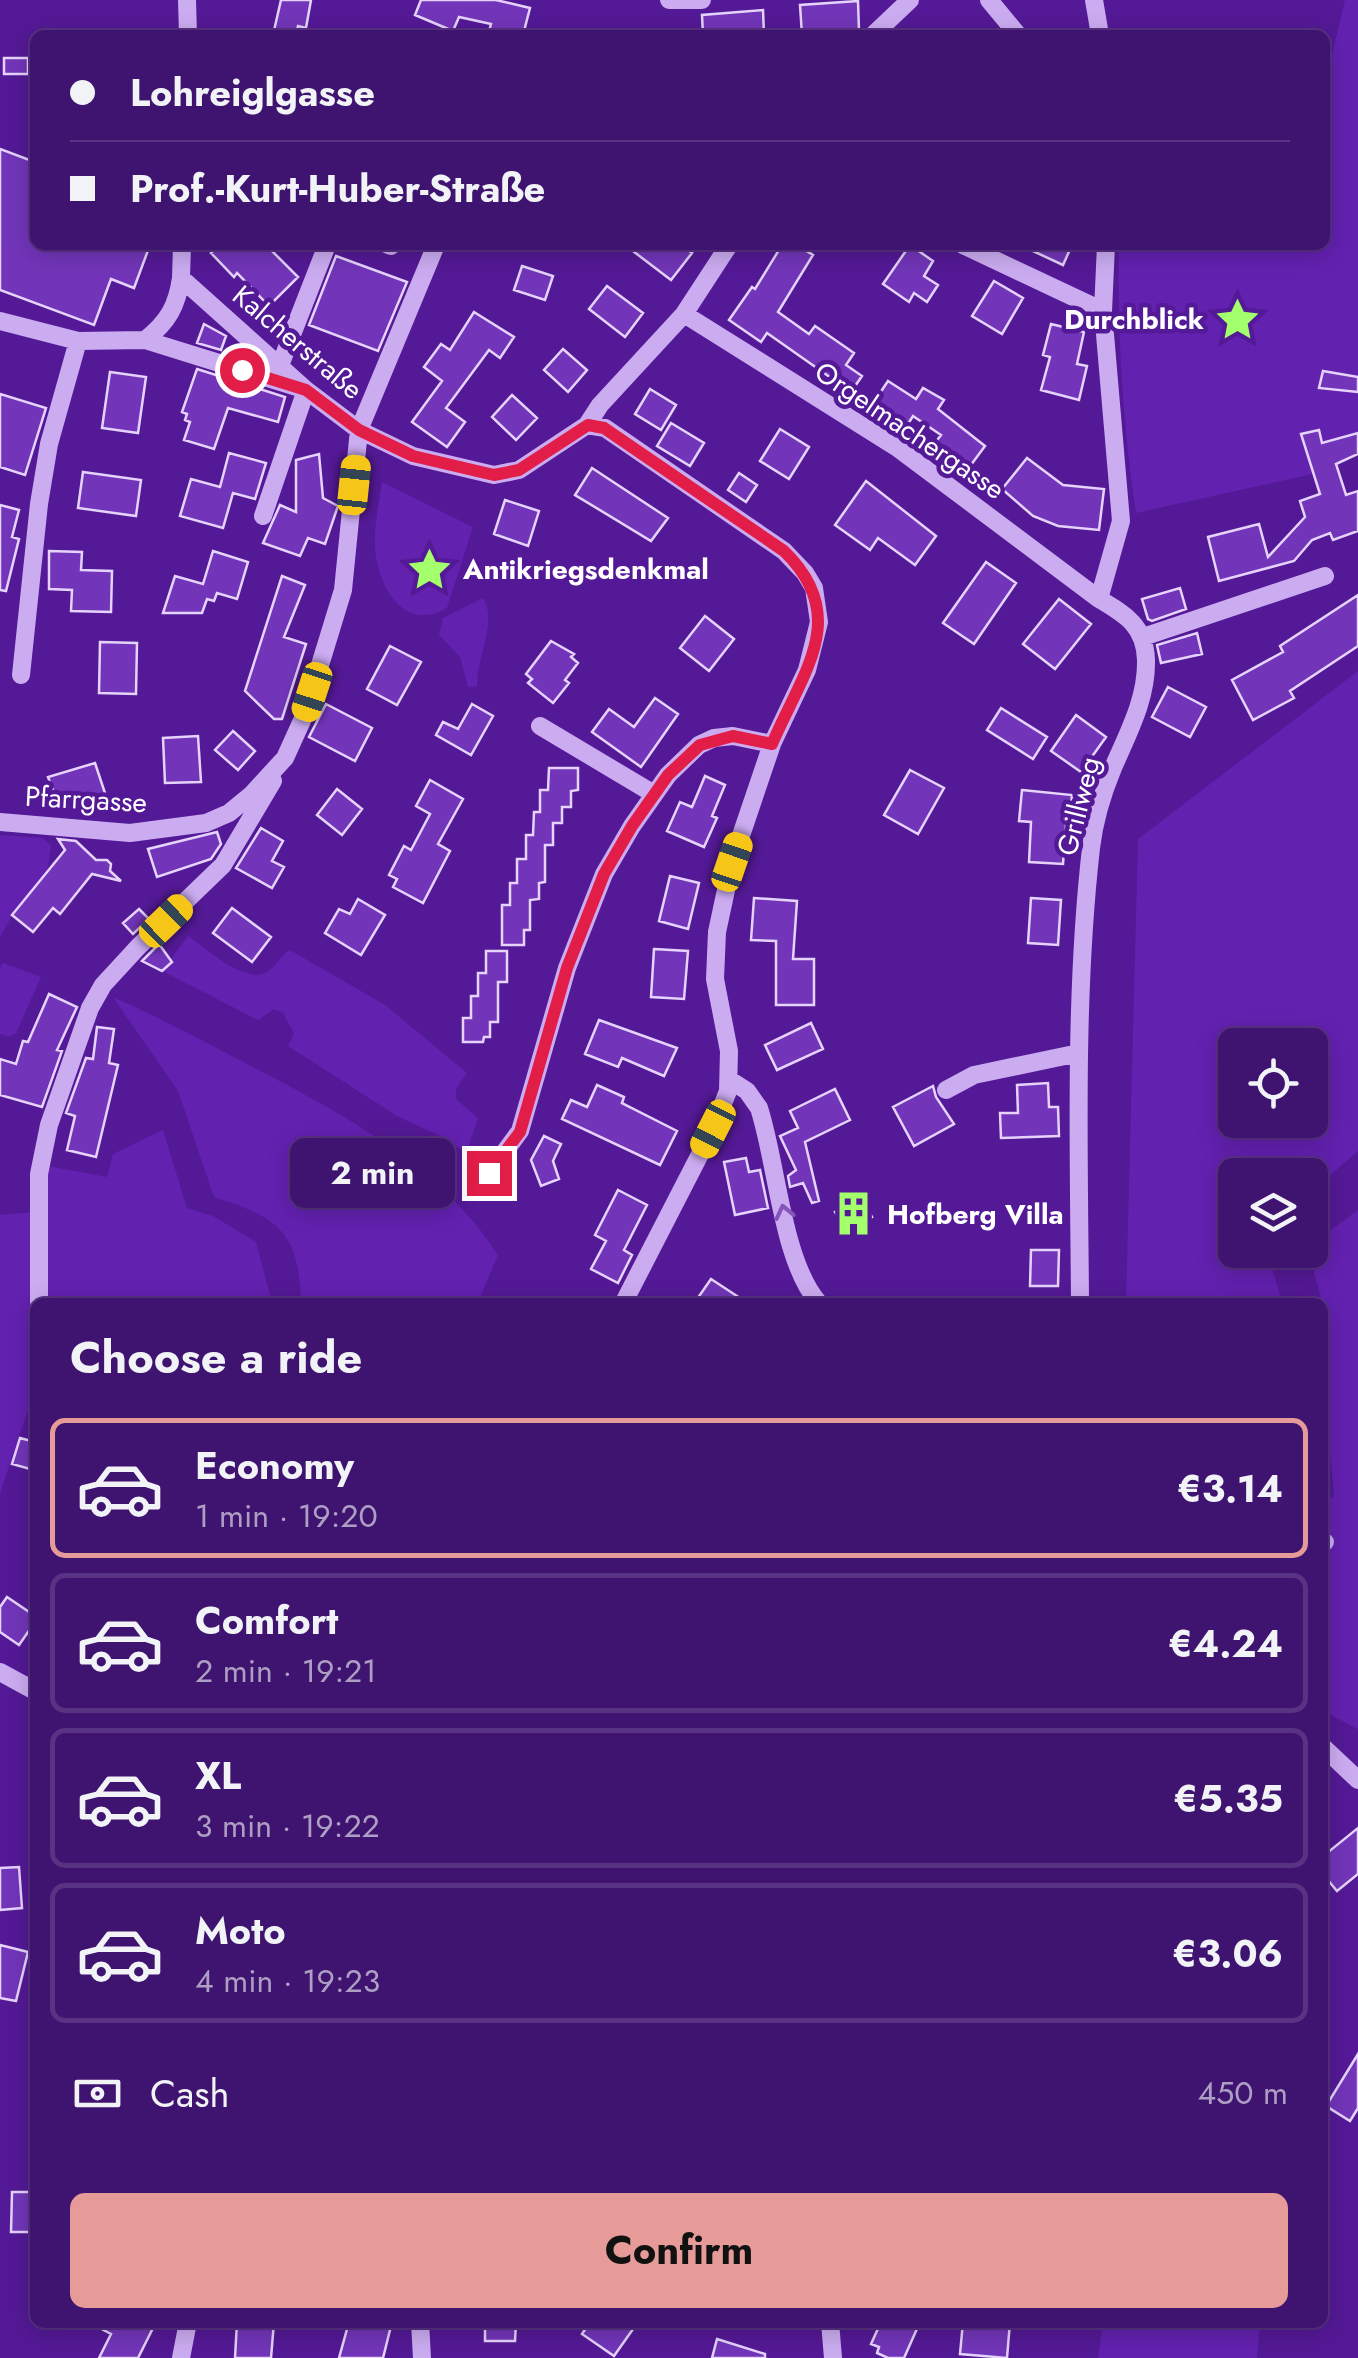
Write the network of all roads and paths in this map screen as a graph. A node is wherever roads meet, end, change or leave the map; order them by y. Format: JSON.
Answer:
{"nodes":[{"id":1,"x":186,"y":0,"type":"edge"},
{"id":2,"x":669,"y":0,"type":"edge"},
{"id":3,"x":702,"y":0,"type":"edge"},
{"id":4,"x":910,"y":0,"type":"edge"},
{"id":5,"x":989,"y":0,"type":"edge"},
{"id":6,"x":1094,"y":0,"type":"edge"},
{"id":7,"x":188,"y":30,"type":"edge"},
{"id":8,"x":877,"y":30,"type":"edge"},
{"id":9,"x":1014,"y":30,"type":"edge"},
{"id":10,"x":1099,"y":30,"type":"edge"},
{"id":11,"x":182,"y":250,"type":"edge"},
{"id":12,"x":325,"y":250,"type":"edge"},
{"id":13,"x":434,"y":250,"type":"edge"},
{"id":14,"x":726,"y":250,"type":"edge"},
{"id":15,"x":973,"y":250,"type":"edge"},
{"id":16,"x":1106,"y":250,"type":"edge"},
{"id":17,"x":181,"y":278,"type":"junction"},
{"id":18,"x":1102,"y":311,"type":"junction"},
{"id":19,"x":684,"y":314,"type":"junction"},
{"id":20,"x":0,"y":321,"type":"edge"},
{"id":21,"x":78,"y":340,"type":"junction"},
{"id":22,"x":146,"y":340,"type":"junction"},
{"id":23,"x":280,"y":368,"type":"junction"},
{"id":24,"x":306,"y":390,"type":"junction"},
{"id":25,"x":588,"y":425,"type":"junction"},
{"id":26,"x":359,"y":430,"type":"junction"},
{"id":27,"x":263,"y":516,"type":"dead end"},
{"id":28,"x":1325,"y":576,"type":"dead end"},
{"id":29,"x":1099,"y":600,"type":"junction"},
{"id":30,"x":1143,"y":636,"type":"junction"},
{"id":31,"x":22,"y":675,"type":"dead end"},
{"id":32,"x":540,"y":726,"type":"dead end"},
{"id":33,"x":772,"y":744,"type":"junction"},
{"id":34,"x":285,"y":758,"type":"junction"},
{"id":35,"x":654,"y":794,"type":"junction"},
{"id":36,"x":0,"y":822,"type":"edge"},
{"id":37,"x":1079,"y":1053,"type":"junction"},
{"id":38,"x":730,"y":1080,"type":"junction"},
{"id":39,"x":946,"y":1090,"type":"dead end"},
{"id":40,"x":489,"y":1173,"type":"dead end"},
{"id":41,"x":39,"y":1298,"type":"edge"},
{"id":42,"x":626,"y":1298,"type":"edge"},
{"id":43,"x":815,"y":1298,"type":"edge"},
{"id":44,"x":1080,"y":1298,"type":"edge"},
{"id":45,"x":0,"y":1672,"type":"edge"},
{"id":46,"x":30,"y":1689,"type":"edge"},
{"id":47,"x":1328,"y":1752,"type":"edge"},
{"id":48,"x":1358,"y":1780,"type":"edge"},
{"id":49,"x":187,"y":2328,"type":"edge"},
{"id":50,"x":420,"y":2328,"type":"edge"},
{"id":51,"x":830,"y":2328,"type":"edge"},
{"id":52,"x":181,"y":2358,"type":"edge"},
{"id":53,"x":422,"y":2358,"type":"edge"},
{"id":54,"x":833,"y":2358,"type":"edge"}],
"edges":[{"from":1,"to":7,"type":"street"},
{"from":2,"to":3,"type":"street"},
{"from":4,"to":8,"type":"street"},
{"from":5,"to":9,"type":"street"},
{"from":6,"to":10,"type":"street"},
{"from":11,"to":17,"type":"street"},
{"from":12,"to":23,"type":"street"},
{"from":13,"to":26,"type":"street","name":"Kalcherstraße"},
{"from":14,"to":19,"type":"street","name":"Kalcherstraße"},
{"from":15,"to":18,"type":"street"},
{"from":16,"to":18,"type":"street"},
{"from":17,"to":22,"type":"street"},
{"from":17,"to":23,"type":"street","name":"Kalcherstraße"},
{"from":18,"to":29,"type":"street"},
{"from":19,"to":25,"type":"street","name":"Kalcherstraße"},
{"from":19,"to":29,"type":"street","name":"Orgelmachergasse"},
{"from":20,"to":21,"type":"street"},
{"from":21,"to":22,"type":"street"},
{"from":21,"to":31,"type":"street"},
{"from":22,"to":24,"type":"street"},
{"from":23,"to":24,"type":"street","name":"Kalcherstraße"},
{"from":24,"to":26,"type":"street","name":"Kalcherstraße"},
{"from":24,"to":27,"type":"street"},
{"from":25,"to":26,"type":"street","name":"Kalcherstraße"},
{"from":25,"to":33,"type":"street"},
{"from":26,"to":34,"type":"street","name":"Pfarrgasse"},
{"from":28,"to":30,"type":"street"},
{"from":29,"to":30,"type":"street"},
{"from":30,"to":37,"type":"street","name":"Grillweg"},
{"from":32,"to":35,"type":"street"},
{"from":33,"to":35,"type":"street"},
{"from":33,"to":38,"type":"street"},
{"from":34,"to":36,"type":"street","name":"Pfarrgasse"},
{"from":34,"to":41,"type":"street"},
{"from":35,"to":40,"type":"street"},
{"from":37,"to":39,"type":"street"},
{"from":37,"to":44,"type":"street","name":"Grillweg"},
{"from":38,"to":42,"type":"street"},
{"from":43,"to":38,"type":"street","one_way":true},
{"from":45,"to":46,"type":"street"},
{"from":47,"to":48,"type":"street"},
{"from":49,"to":52,"type":"street"},
{"from":50,"to":53,"type":"street"},
{"from":51,"to":54,"type":"street"}]}
